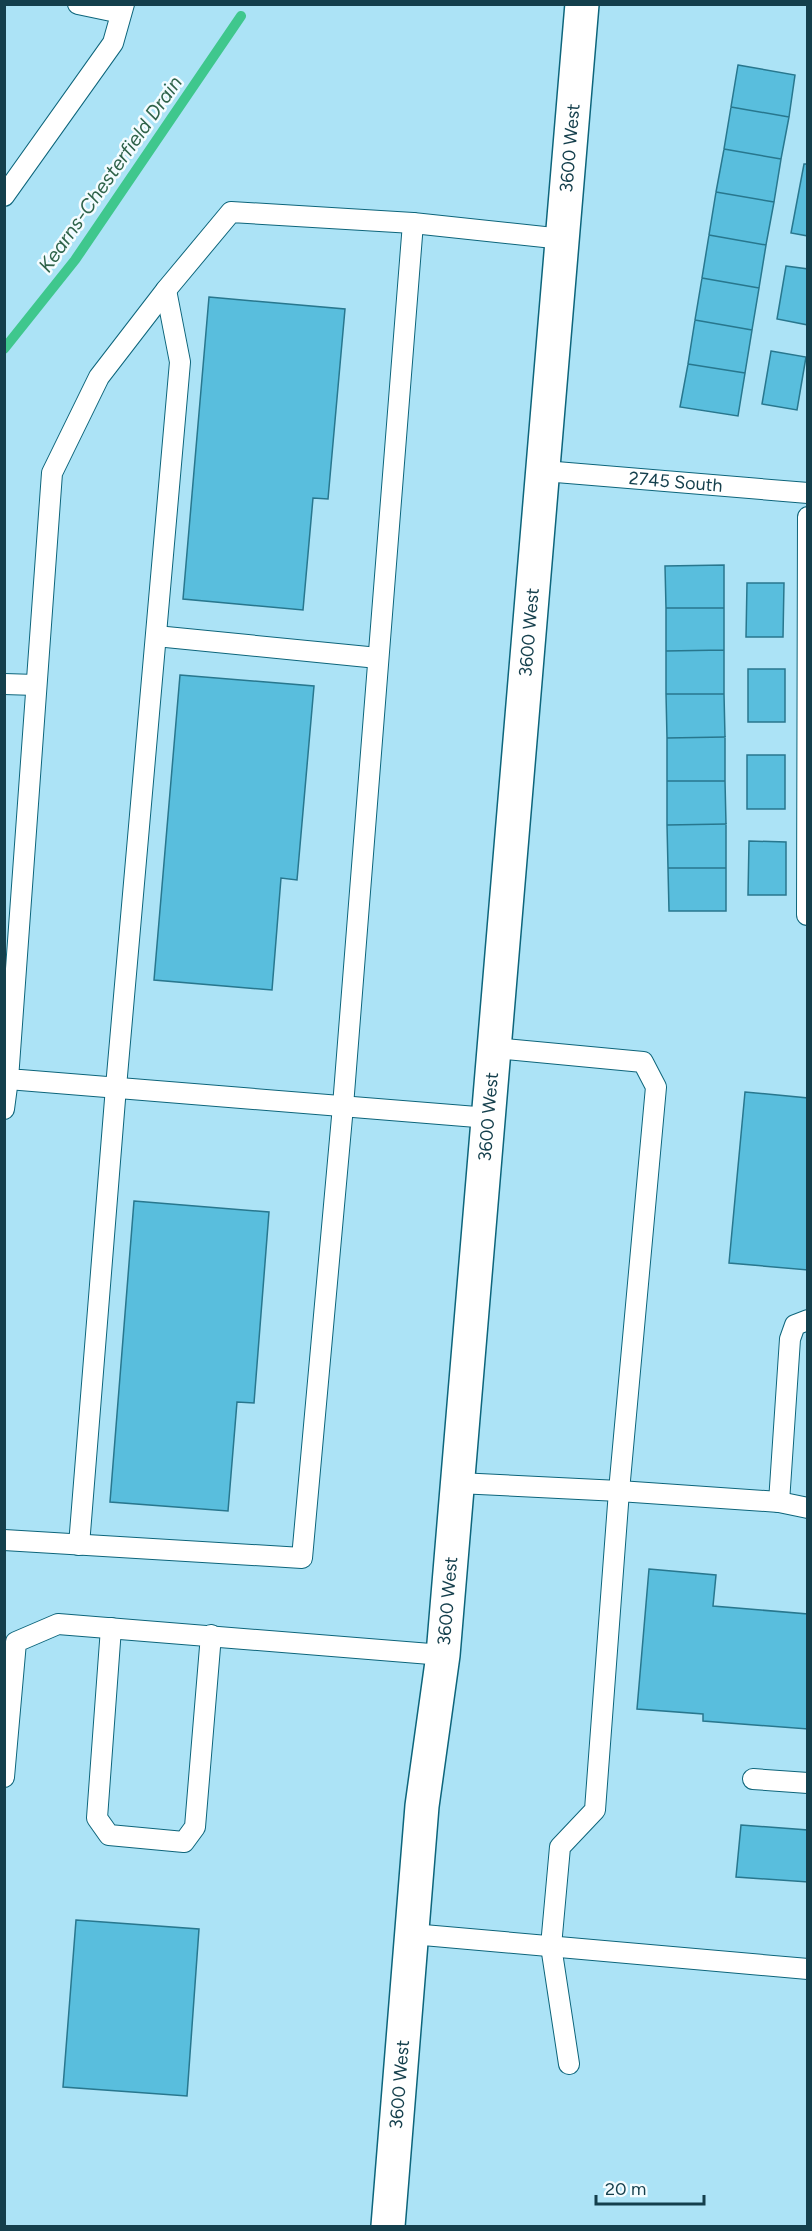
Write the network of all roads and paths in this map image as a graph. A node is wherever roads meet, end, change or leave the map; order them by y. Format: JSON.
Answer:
{"nodes":[{"id":1,"x":78,"y":4,"type":"edge"},
{"id":2,"x":582,"y":4,"type":"edge"},
{"id":3,"x":123,"y":9,"type":"edge"},
{"id":4,"x":4,"y":196,"type":"edge"},
{"id":5,"x":413,"y":223,"type":"junction"},
{"id":6,"x":563,"y":239,"type":"junction"},
{"id":7,"x":166,"y":290,"type":"junction"},
{"id":8,"x":544,"y":471,"type":"junction"},
{"id":9,"x":807,"y":493,"type":"edge"},
{"id":10,"x":807,"y":517,"type":"edge"},
{"id":11,"x":156,"y":636,"type":"junction"},
{"id":12,"x":378,"y":658,"type":"junction"},
{"id":13,"x":4,"y":684,"type":"edge"},
{"id":14,"x":36,"y":685,"type":"junction"},
{"id":15,"x":807,"y":915,"type":"edge"},
{"id":16,"x":495,"y":1048,"type":"junction"},
{"id":17,"x":8,"y":1078,"type":"junction"},
{"id":18,"x":116,"y":1088,"type":"junction"},
{"id":19,"x":343,"y":1106,"type":"junction"},
{"id":20,"x":4,"y":1109,"type":"edge"},
{"id":21,"x":489,"y":1118,"type":"junction"},
{"id":22,"x":807,"y":1320,"type":"edge"},
{"id":23,"x":458,"y":1483,"type":"junction"},
{"id":24,"x":619,"y":1491,"type":"junction"},
{"id":25,"x":779,"y":1502,"type":"junction"},
{"id":26,"x":807,"y":1508,"type":"edge"},
{"id":27,"x":4,"y":1540,"type":"edge"},
{"id":28,"x":79,"y":1545,"type":"junction"},
{"id":29,"x":111,"y":1628,"type":"junction"},
{"id":30,"x":211,"y":1635,"type":"junction"},
{"id":31,"x":443,"y":1655,"type":"junction"},
{"id":32,"x":7,"y":1708,"type":"edge"},
{"id":33,"x":4,"y":1777,"type":"edge"},
{"id":34,"x":753,"y":1779,"type":"dead end"},
{"id":35,"x":807,"y":1783,"type":"edge"},
{"id":36,"x":412,"y":1934,"type":"junction"},
{"id":37,"x":551,"y":1946,"type":"junction"},
{"id":38,"x":807,"y":1969,"type":"edge"},
{"id":39,"x":569,"y":2064,"type":"dead end"},
{"id":40,"x":388,"y":2226,"type":"edge"}],
"edges":[{"from":1,"to":3,"type":"lane"},
{"from":2,"to":6,"type":"street","name":"3600 West"},
{"from":3,"to":4,"type":"lane"},
{"from":5,"to":6,"type":"lane"},
{"from":5,"to":7,"type":"lane"},
{"from":5,"to":12,"type":"lane"},
{"from":6,"to":8,"type":"street","name":"3600 West"},
{"from":7,"to":11,"type":"lane"},
{"from":7,"to":14,"type":"lane"},
{"from":8,"to":9,"type":"lane","name":"2745 South"},
{"from":8,"to":16,"type":"street","name":"3600 West"},
{"from":10,"to":15,"type":"lane"},
{"from":11,"to":12,"type":"lane"},
{"from":11,"to":18,"type":"lane"},
{"from":12,"to":19,"type":"lane"},
{"from":13,"to":14,"type":"lane"},
{"from":14,"to":17,"type":"lane"},
{"from":16,"to":21,"type":"street","name":"3600 West"},
{"from":16,"to":24,"type":"lane"},
{"from":17,"to":18,"type":"lane"},
{"from":17,"to":20,"type":"lane"},
{"from":18,"to":19,"type":"lane"},
{"from":18,"to":28,"type":"lane"},
{"from":19,"to":21,"type":"lane"},
{"from":19,"to":28,"type":"lane"},
{"from":21,"to":23,"type":"street","name":"3600 West"},
{"from":22,"to":25,"type":"lane"},
{"from":23,"to":24,"type":"lane"},
{"from":23,"to":31,"type":"street","name":"3600 West"},
{"from":24,"to":25,"type":"lane"},
{"from":24,"to":37,"type":"lane"},
{"from":25,"to":26,"type":"lane"},
{"from":27,"to":28,"type":"lane"},
{"from":29,"to":30,"type":"lane"},
{"from":29,"to":30,"type":"lane"},
{"from":29,"to":32,"type":"lane"},
{"from":30,"to":31,"type":"lane"},
{"from":31,"to":36,"type":"street","name":"3600 West"},
{"from":32,"to":33,"type":"lane"},
{"from":34,"to":35,"type":"lane"},
{"from":36,"to":37,"type":"lane"},
{"from":36,"to":40,"type":"street","name":"3600 West"},
{"from":37,"to":38,"type":"lane"},
{"from":37,"to":39,"type":"lane"}]}
